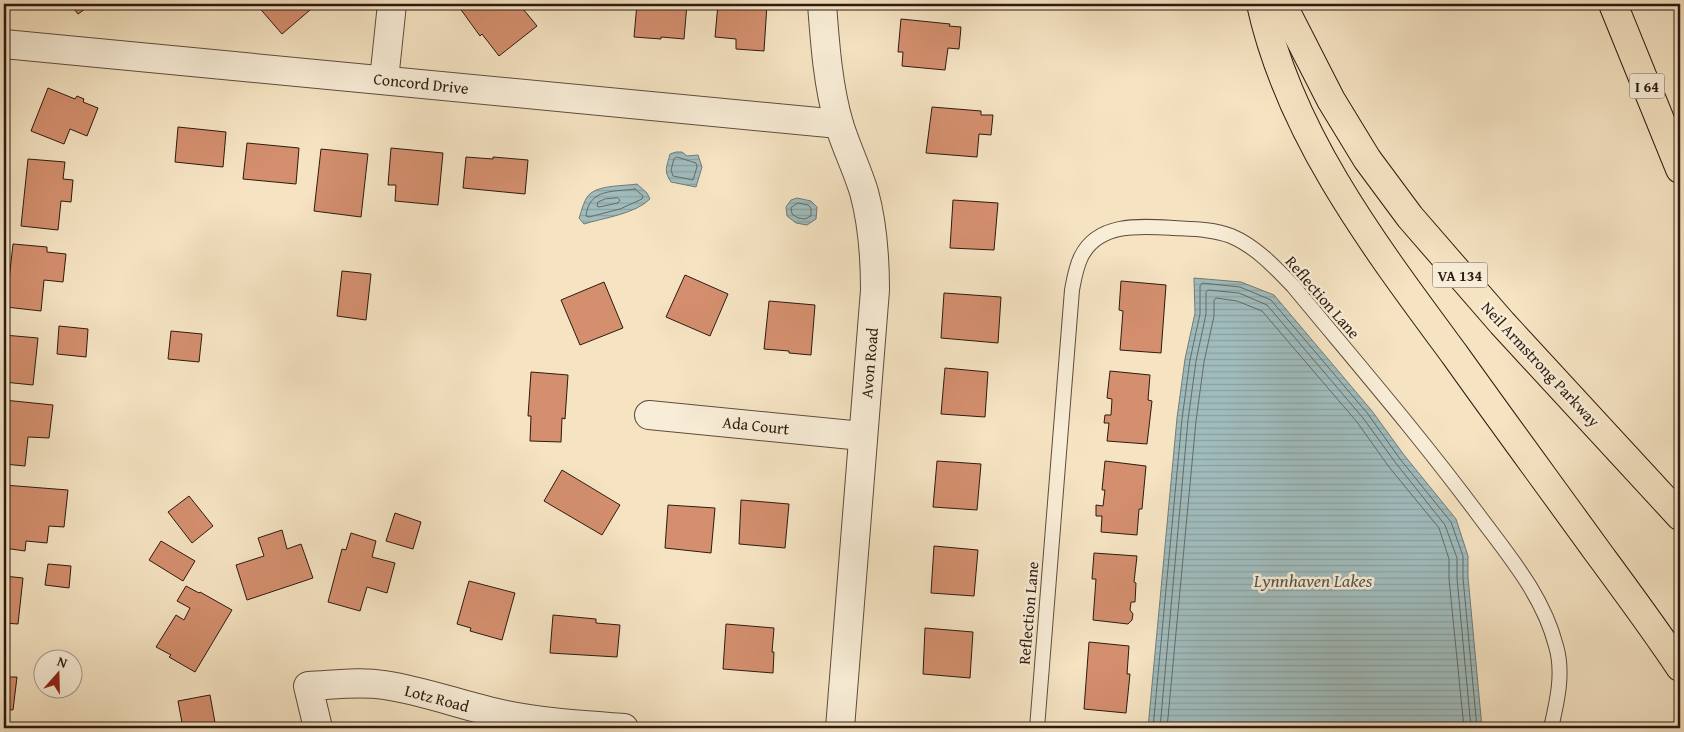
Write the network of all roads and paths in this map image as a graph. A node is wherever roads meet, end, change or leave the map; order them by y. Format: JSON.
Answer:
{"nodes":[{"id":1,"x":392,"y":4,"type":"edge"},
{"id":2,"x":822,"y":4,"type":"edge"},
{"id":3,"x":1261,"y":4,"type":"edge"},
{"id":4,"x":1282,"y":4,"type":"edge"},
{"id":5,"x":1613,"y":4,"type":"edge"},
{"id":6,"x":4,"y":44,"type":"edge"},
{"id":7,"x":384,"y":80,"type":"junction"},
{"id":8,"x":839,"y":124,"type":"junction"},
{"id":9,"x":1680,"y":169,"type":"edge"},
{"id":10,"x":649,"y":415,"type":"dead end"},
{"id":11,"x":862,"y":436,"type":"junction"},
{"id":12,"x":1680,"y":516,"type":"edge"},
{"id":13,"x":1680,"y":667,"type":"edge"},
{"id":14,"x":556,"y":725,"type":"edge"},
{"id":15,"x":318,"y":728,"type":"edge"},
{"id":16,"x":624,"y":728,"type":"edge"},
{"id":17,"x":840,"y":728,"type":"edge"},
{"id":18,"x":1037,"y":728,"type":"edge"},
{"id":19,"x":1551,"y":728,"type":"edge"}],
"edges":[{"from":1,"to":7,"type":"street"},
{"from":2,"to":8,"type":"street","name":"Avon Road"},
{"from":3,"to":13,"type":"highway"},
{"from":4,"to":12,"type":"highway","name":"Neil Armstrong Parkway","number":"VA 134"},
{"from":5,"to":9,"type":"highway","number":"I 64"},
{"from":6,"to":7,"type":"street","name":"Concord Drive"},
{"from":7,"to":8,"type":"street","name":"Concord Drive"},
{"from":8,"to":11,"type":"street","name":"Avon Road"},
{"from":10,"to":11,"type":"street","name":"Ada Court"},
{"from":11,"to":17,"type":"street","name":"Avon Road"},
{"from":14,"to":15,"type":"street","name":"Lotz Road"},
{"from":14,"to":16,"type":"street","name":"Lotz Road"},
{"from":18,"to":19,"type":"lane","name":"Reflection Lane"}]}
